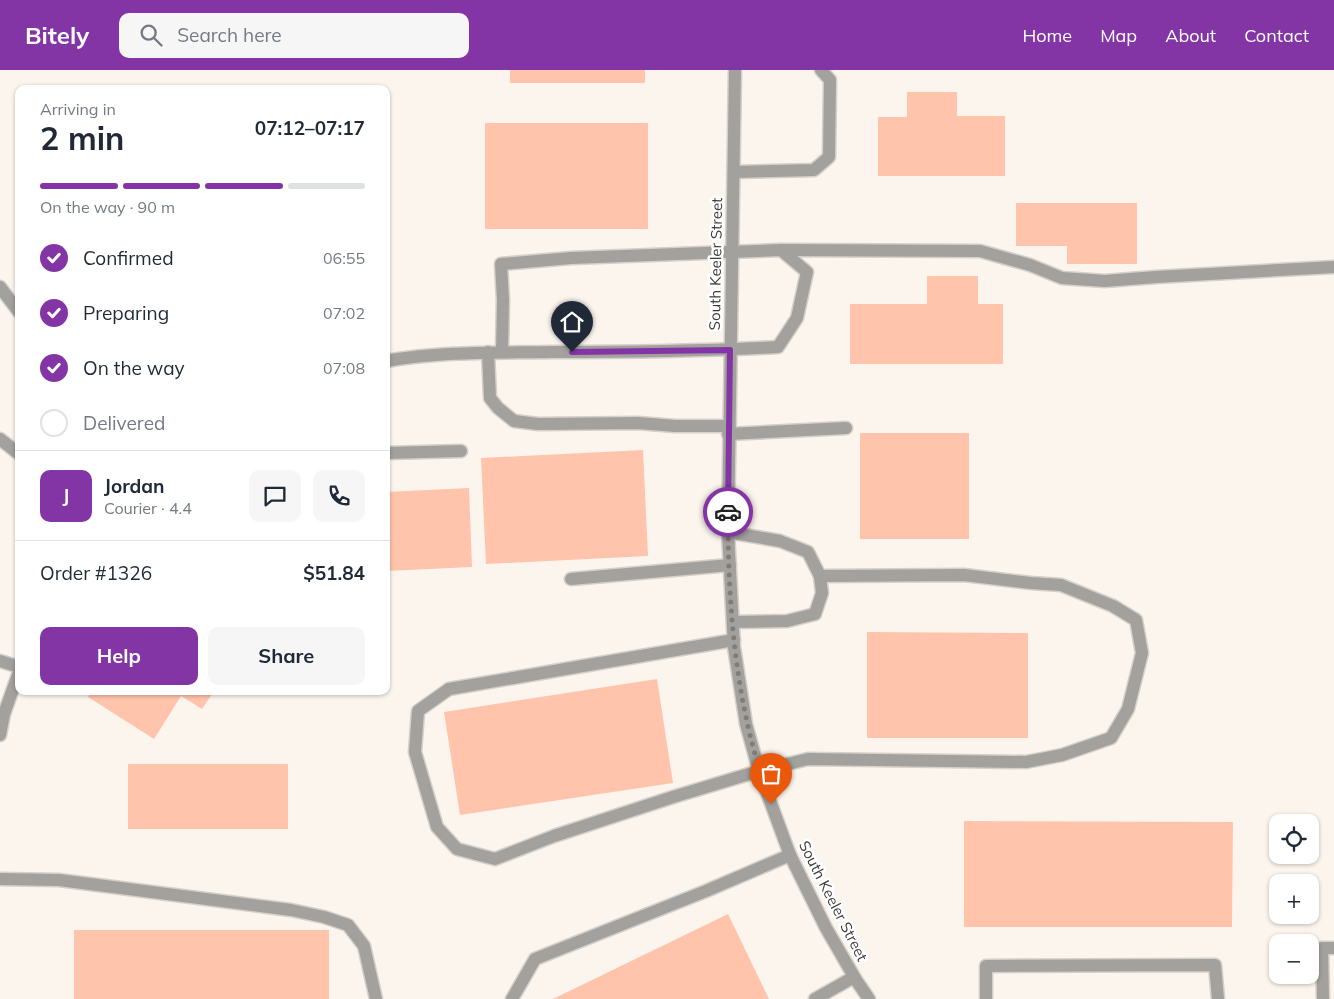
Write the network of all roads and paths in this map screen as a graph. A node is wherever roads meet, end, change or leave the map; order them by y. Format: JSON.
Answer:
{"nodes":[{"id":1,"x":735,"y":70,"type":"edge"},
{"id":2,"x":821,"y":70,"type":"edge"},
{"id":3,"x":734,"y":172,"type":"junction"},
{"id":4,"x":781,"y":250,"type":"junction"},
{"id":5,"x":732,"y":252,"type":"junction"},
{"id":6,"x":1334,"y":267,"type":"edge"},
{"id":7,"x":0,"y":287,"type":"edge"},
{"id":8,"x":15,"y":307,"type":"edge"},
{"id":9,"x":730,"y":350,"type":"junction"},
{"id":10,"x":488,"y":352,"type":"junction"},
{"id":11,"x":502,"y":352,"type":"junction"},
{"id":12,"x":390,"y":360,"type":"edge"},
{"id":13,"x":846,"y":428,"type":"dead end"},
{"id":14,"x":728,"y":430,"type":"junction"},
{"id":15,"x":0,"y":439,"type":"edge"},
{"id":16,"x":15,"y":451,"type":"edge"},
{"id":17,"x":461,"y":451,"type":"dead end"},
{"id":18,"x":390,"y":453,"type":"edge"},
{"id":19,"x":728,"y":532,"type":"junction"},
{"id":20,"x":730,"y":565,"type":"junction"},
{"id":21,"x":820,"y":576,"type":"junction"},
{"id":22,"x":571,"y":579,"type":"dead end"},
{"id":23,"x":733,"y":622,"type":"junction"},
{"id":24,"x":734,"y":640,"type":"junction"},
{"id":25,"x":0,"y":661,"type":"edge"},
{"id":26,"x":15,"y":666,"type":"edge"},
{"id":27,"x":15,"y":683,"type":"edge"},
{"id":28,"x":0,"y":736,"type":"edge"},
{"id":29,"x":759,"y":771,"type":"junction"},
{"id":30,"x":790,"y":855,"type":"junction"},
{"id":31,"x":0,"y":879,"type":"edge"},
{"id":32,"x":1334,"y":948,"type":"edge"},
{"id":33,"x":854,"y":977,"type":"junction"},
{"id":34,"x":376,"y":999,"type":"edge"},
{"id":35,"x":512,"y":999,"type":"edge"},
{"id":36,"x":815,"y":999,"type":"edge"},
{"id":37,"x":870,"y":999,"type":"edge"},
{"id":38,"x":986,"y":999,"type":"edge"},
{"id":39,"x":1218,"y":999,"type":"edge"},
{"id":40,"x":1323,"y":999,"type":"edge"}],
"edges":[{"from":1,"to":3,"type":"street","name":"South Keeler Street"},
{"from":2,"to":3,"type":"street"},
{"from":3,"to":5,"type":"street","name":"South Keeler Street"},
{"from":4,"to":5,"type":"street"},
{"from":4,"to":6,"type":"street"},
{"from":4,"to":9,"type":"street"},
{"from":5,"to":9,"type":"street","name":"South Keeler Street"},
{"from":5,"to":11,"type":"street"},
{"from":7,"to":8,"type":"street"},
{"from":9,"to":11,"type":"street"},
{"from":9,"to":14,"type":"street","name":"South Keeler Street"},
{"from":10,"to":11,"type":"street"},
{"from":10,"to":12,"type":"street"},
{"from":10,"to":14,"type":"street"},
{"from":13,"to":14,"type":"street"},
{"from":14,"to":19,"type":"street","name":"South Keeler Street"},
{"from":15,"to":16,"type":"street"},
{"from":17,"to":18,"type":"street"},
{"from":19,"to":20,"type":"street","name":"South Keeler Street"},
{"from":19,"to":21,"type":"street"},
{"from":20,"to":22,"type":"street"},
{"from":20,"to":23,"type":"street","name":"South Keeler Street"},
{"from":21,"to":23,"type":"street"},
{"from":21,"to":29,"type":"street"},
{"from":23,"to":24,"type":"street","name":"South Keeler Street"},
{"from":24,"to":29,"type":"street","name":"South Keeler Street"},
{"from":24,"to":29,"type":"street"},
{"from":25,"to":26,"type":"street"},
{"from":27,"to":28,"type":"street"},
{"from":29,"to":30,"type":"street","name":"South Keeler Street"},
{"from":30,"to":33,"type":"street","name":"South Keeler Street"},
{"from":30,"to":35,"type":"street"},
{"from":31,"to":34,"type":"street"},
{"from":32,"to":40,"type":"street"},
{"from":33,"to":36,"type":"street"},
{"from":33,"to":37,"type":"street","name":"South Keeler Street"},
{"from":38,"to":39,"type":"street"}]}
